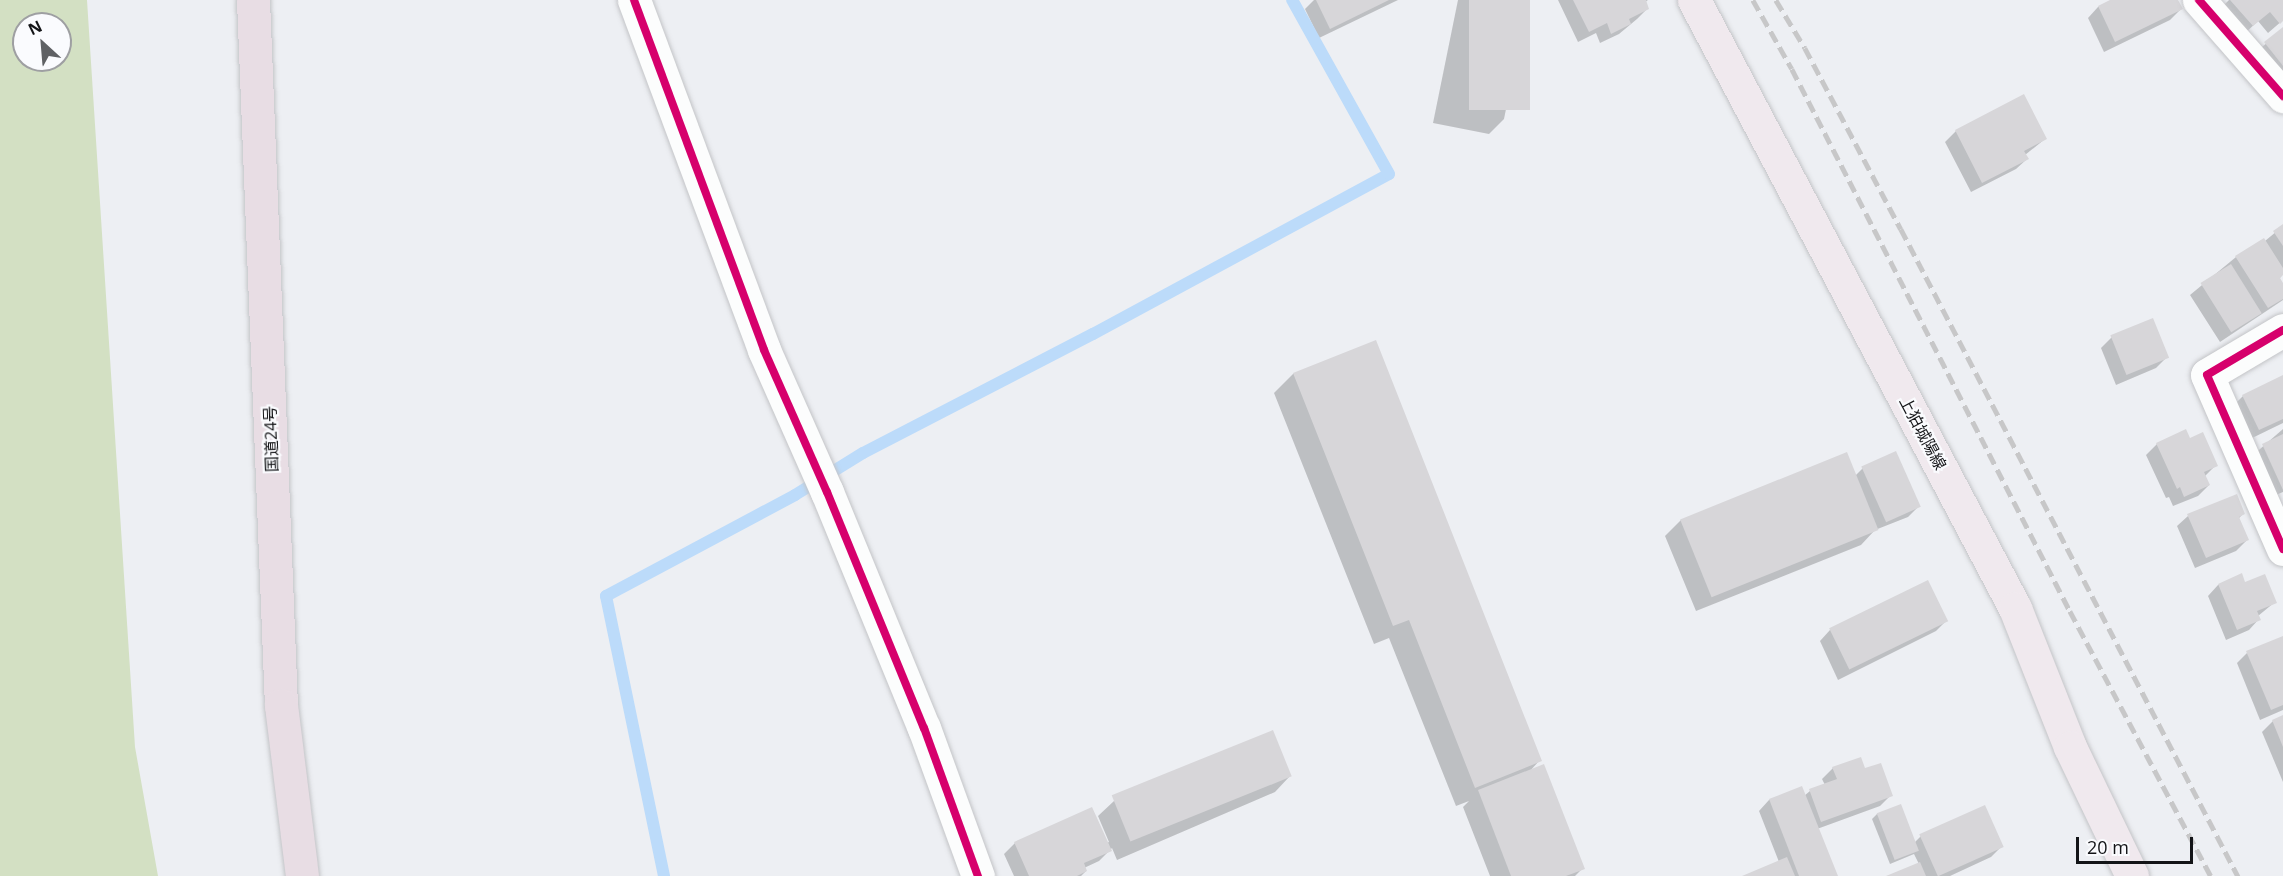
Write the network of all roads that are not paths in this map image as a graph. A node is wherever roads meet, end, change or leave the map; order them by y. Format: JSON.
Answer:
{"nodes":[{"id":1,"x":253,"y":0,"type":"edge"},
{"id":2,"x":633,"y":0,"type":"edge"},
{"id":3,"x":1694,"y":0,"type":"edge"},
{"id":4,"x":2199,"y":0,"type":"edge"},
{"id":5,"x":2283,"y":96,"type":"edge"},
{"id":6,"x":2283,"y":330,"type":"edge"},
{"id":7,"x":2283,"y":549,"type":"edge"},
{"id":8,"x":302,"y":876,"type":"edge"},
{"id":9,"x":978,"y":876,"type":"edge"},
{"id":10,"x":2132,"y":876,"type":"edge"}],
"edges":[{"from":1,"to":8,"type":"highway","name":"国道24号"},
{"from":2,"to":9,"type":"street"},
{"from":3,"to":10,"type":"main road","name":"上狛城陽線"},
{"from":4,"to":5,"type":"street"},
{"from":6,"to":7,"type":"street"}]}
